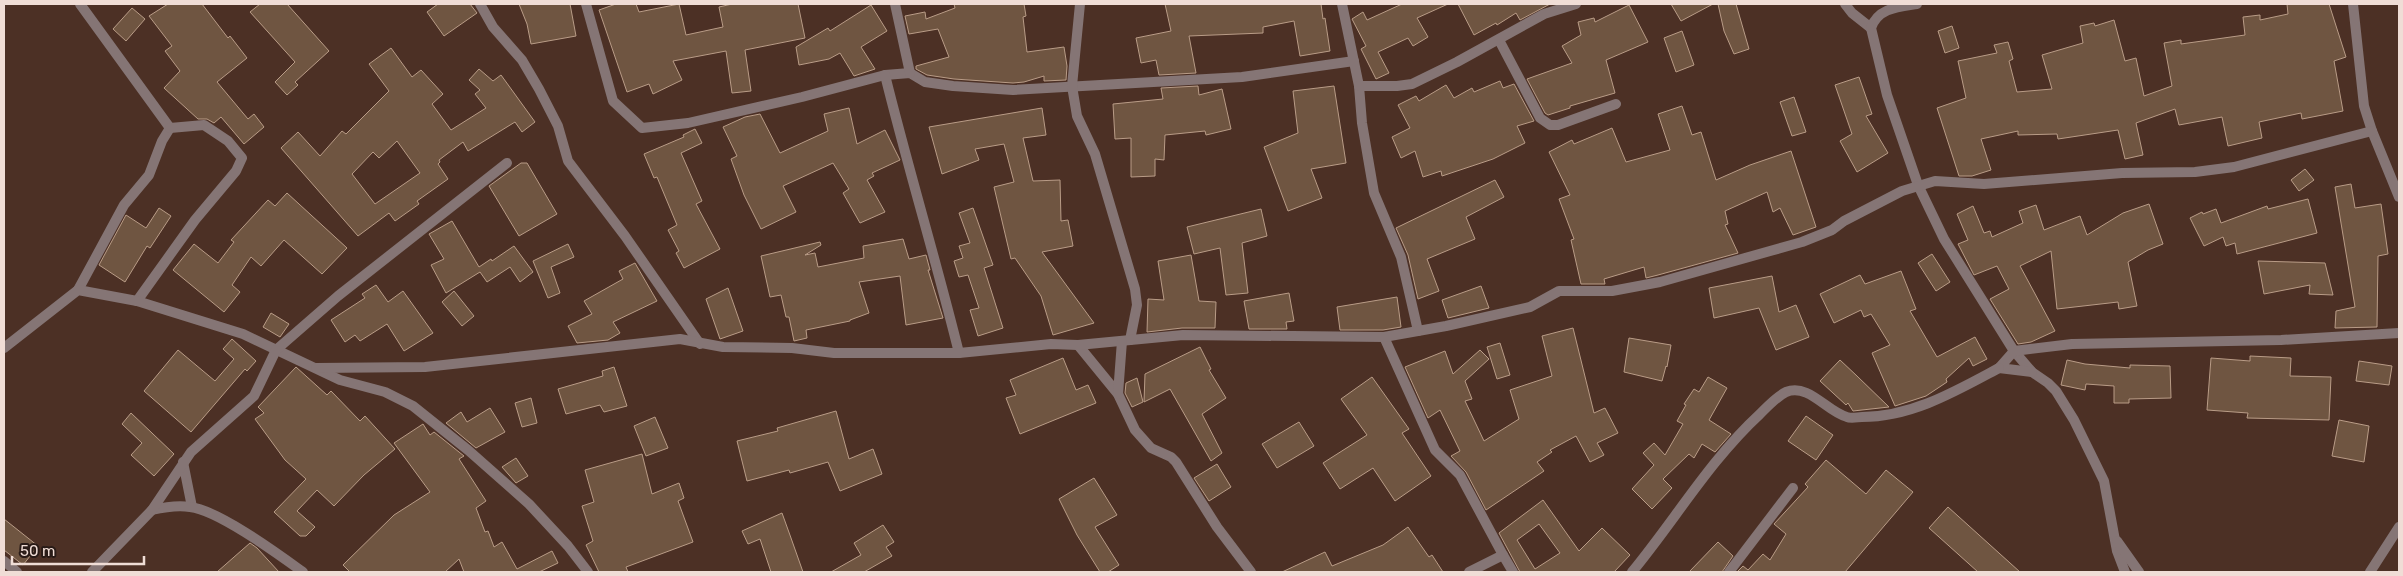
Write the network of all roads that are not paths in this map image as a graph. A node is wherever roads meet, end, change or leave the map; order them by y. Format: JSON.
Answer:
{"nodes":[{"id":1,"x":80,"y":4,"type":"edge"},
{"id":2,"x":480,"y":4,"type":"edge"},
{"id":3,"x":586,"y":4,"type":"edge"},
{"id":4,"x":895,"y":4,"type":"edge"},
{"id":5,"x":1080,"y":4,"type":"edge"},
{"id":6,"x":1342,"y":4,"type":"edge"},
{"id":7,"x":1571,"y":4,"type":"edge"},
{"id":8,"x":1845,"y":4,"type":"edge"},
{"id":9,"x":1917,"y":4,"type":"edge"},
{"id":10,"x":2353,"y":4,"type":"edge"},
{"id":11,"x":1871,"y":28,"type":"junction"},
{"id":12,"x":1499,"y":40,"type":"junction"},
{"id":13,"x":1354,"y":61,"type":"junction"},
{"id":14,"x":910,"y":73,"type":"junction"},
{"id":15,"x":885,"y":75,"type":"junction"},
{"id":16,"x":1072,"y":86,"type":"junction"},
{"id":17,"x":1359,"y":86,"type":"junction"},
{"id":18,"x":1616,"y":104,"type":"dead end"},
{"id":19,"x":170,"y":128,"type":"junction"},
{"id":20,"x":2372,"y":132,"type":"junction"},
{"id":21,"x":507,"y":163,"type":"dead end"},
{"id":22,"x":1918,"y":184,"type":"junction"},
{"id":23,"x":2399,"y":197,"type":"edge"},
{"id":24,"x":78,"y":290,"type":"junction"},
{"id":25,"x":137,"y":301,"type":"junction"},
{"id":26,"x":1418,"y":331,"type":"junction"},
{"id":27,"x":2399,"y":333,"type":"edge"},
{"id":28,"x":1384,"y":337,"type":"junction"},
{"id":29,"x":1126,"y":340,"type":"junction"},
{"id":30,"x":700,"y":344,"type":"junction"},
{"id":31,"x":1078,"y":345,"type":"junction"},
{"id":32,"x":4,"y":348,"type":"edge"},
{"id":33,"x":276,"y":350,"type":"junction"},
{"id":34,"x":2014,"y":351,"type":"junction"},
{"id":35,"x":959,"y":353,"type":"junction"},
{"id":36,"x":316,"y":368,"type":"junction"},
{"id":37,"x":1999,"y":368,"type":"junction"},
{"id":38,"x":2032,"y":372,"type":"junction"},
{"id":39,"x":1118,"y":394,"type":"junction"},
{"id":40,"x":183,"y":462,"type":"junction"},
{"id":41,"x":1793,"y":488,"type":"dead end"},
{"id":42,"x":192,"y":507,"type":"junction"},
{"id":43,"x":152,"y":510,"type":"junction"},
{"id":44,"x":2399,"y":527,"type":"edge"},
{"id":45,"x":2115,"y":538,"type":"junction"},
{"id":46,"x":2395,"y":539,"type":"edge"},
{"id":47,"x":1503,"y":555,"type":"junction"},
{"id":48,"x":4,"y":561,"type":"edge"},
{"id":49,"x":17,"y":572,"type":"edge"},
{"id":50,"x":92,"y":572,"type":"edge"},
{"id":51,"x":302,"y":572,"type":"edge"},
{"id":52,"x":588,"y":572,"type":"edge"},
{"id":53,"x":1251,"y":572,"type":"edge"},
{"id":54,"x":1469,"y":572,"type":"edge"},
{"id":55,"x":1513,"y":572,"type":"edge"},
{"id":56,"x":1632,"y":572,"type":"edge"},
{"id":57,"x":1729,"y":572,"type":"edge"},
{"id":58,"x":2125,"y":572,"type":"edge"},
{"id":59,"x":2139,"y":572,"type":"edge"},
{"id":60,"x":2370,"y":572,"type":"edge"}],
"edges":[{"from":1,"to":19,"type":"street"},
{"from":2,"to":30,"type":"street"},
{"from":3,"to":15,"type":"street"},
{"from":4,"to":14,"type":"street"},
{"from":5,"to":16,"type":"street"},
{"from":6,"to":13,"type":"street"},
{"from":7,"to":12,"type":"street"},
{"from":8,"to":11,"type":"street"},
{"from":9,"to":11,"type":"street"},
{"from":10,"to":20,"type":"street"},
{"from":11,"to":22,"type":"street"},
{"from":12,"to":17,"type":"street"},
{"from":12,"to":18,"type":"street"},
{"from":13,"to":16,"type":"street"},
{"from":13,"to":17,"type":"street"},
{"from":14,"to":15,"type":"street"},
{"from":14,"to":16,"type":"street"},
{"from":15,"to":35,"type":"street"},
{"from":16,"to":29,"type":"street"},
{"from":17,"to":26,"type":"street"},
{"from":19,"to":24,"type":"street"},
{"from":19,"to":25,"type":"street"},
{"from":20,"to":22,"type":"street"},
{"from":20,"to":23,"type":"street"},
{"from":21,"to":33,"type":"street"},
{"from":22,"to":26,"type":"street"},
{"from":22,"to":34,"type":"street"},
{"from":24,"to":25,"type":"street"},
{"from":24,"to":32,"type":"street"},
{"from":25,"to":33,"type":"street"},
{"from":26,"to":28,"type":"street"},
{"from":27,"to":34,"type":"street"},
{"from":28,"to":29,"type":"street"},
{"from":28,"to":47,"type":"street"},
{"from":29,"to":31,"type":"street"},
{"from":29,"to":39,"type":"street"},
{"from":30,"to":35,"type":"street"},
{"from":30,"to":36,"type":"street"},
{"from":31,"to":35,"type":"street"},
{"from":31,"to":39,"type":"street"},
{"from":33,"to":36,"type":"street"},
{"from":33,"to":40,"type":"street"},
{"from":34,"to":37,"type":"street"},
{"from":34,"to":38,"type":"street"},
{"from":36,"to":52,"type":"street"},
{"from":37,"to":38,"type":"street"},
{"from":37,"to":56,"type":"street"},
{"from":38,"to":45,"type":"street"},
{"from":39,"to":53,"type":"street"},
{"from":40,"to":42,"type":"street"},
{"from":40,"to":43,"type":"street"},
{"from":41,"to":57,"type":"street"},
{"from":42,"to":43,"type":"street"},
{"from":42,"to":51,"type":"street"},
{"from":43,"to":50,"type":"street"},
{"from":44,"to":46,"type":"street"},
{"from":45,"to":58,"type":"street"},
{"from":45,"to":59,"type":"street"},
{"from":46,"to":60,"type":"street"},
{"from":47,"to":54,"type":"street"},
{"from":47,"to":55,"type":"street"},
{"from":48,"to":49,"type":"street"}]}
